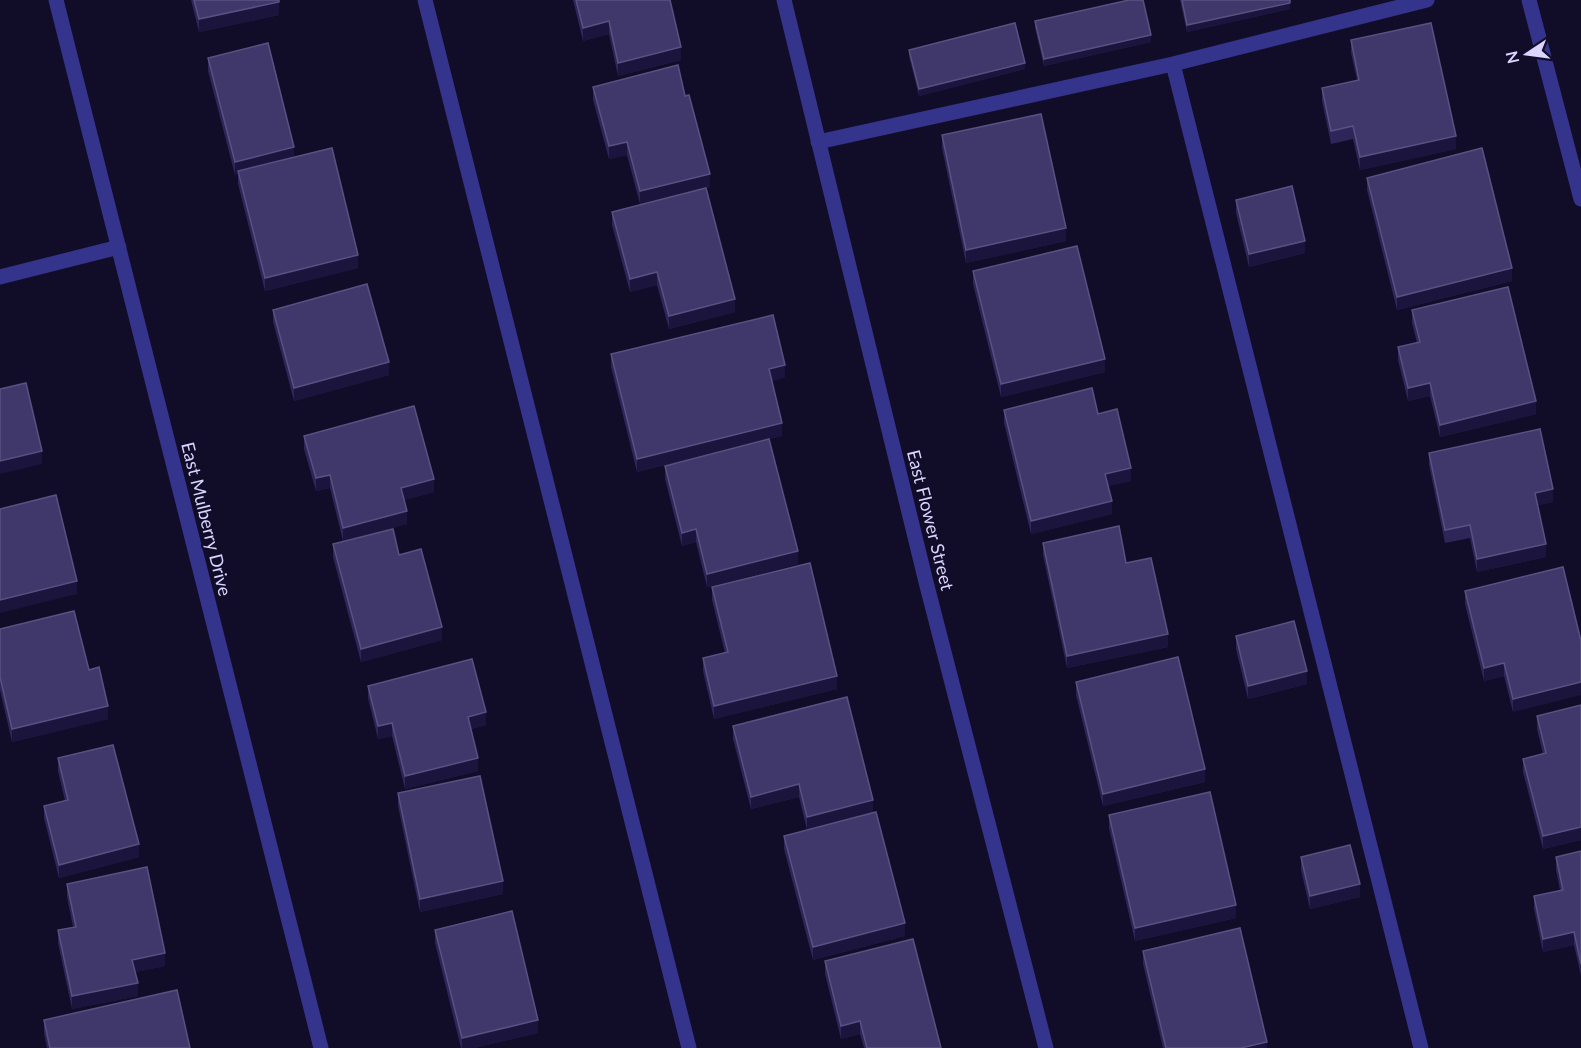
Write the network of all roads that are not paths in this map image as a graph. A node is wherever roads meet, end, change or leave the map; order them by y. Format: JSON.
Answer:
{"nodes":[{"id":1,"x":56,"y":0,"type":"edge"},
{"id":2,"x":425,"y":0,"type":"edge"},
{"id":3,"x":784,"y":0,"type":"edge"},
{"id":4,"x":1427,"y":0,"type":"edge"},
{"id":5,"x":1528,"y":0,"type":"edge"},
{"id":6,"x":1173,"y":64,"type":"junction"},
{"id":7,"x":818,"y":142,"type":"junction"},
{"id":8,"x":1581,"y":199,"type":"edge"},
{"id":9,"x":119,"y":248,"type":"junction"},
{"id":10,"x":0,"y":277,"type":"edge"},
{"id":11,"x":321,"y":1048,"type":"edge"},
{"id":12,"x":689,"y":1048,"type":"edge"},
{"id":13,"x":1046,"y":1048,"type":"edge"},
{"id":14,"x":1421,"y":1048,"type":"edge"}],
"edges":[{"from":1,"to":9,"type":"street","name":"East Mulberry Drive"},
{"from":2,"to":12,"type":"street"},
{"from":3,"to":7,"type":"street","name":"East Flower Street"},
{"from":4,"to":6,"type":"street"},
{"from":5,"to":8,"type":"street"},
{"from":6,"to":7,"type":"street"},
{"from":6,"to":14,"type":"street"},
{"from":7,"to":13,"type":"street","name":"East Flower Street"},
{"from":9,"to":10,"type":"street"},
{"from":9,"to":11,"type":"street","name":"East Mulberry Drive"}]}
